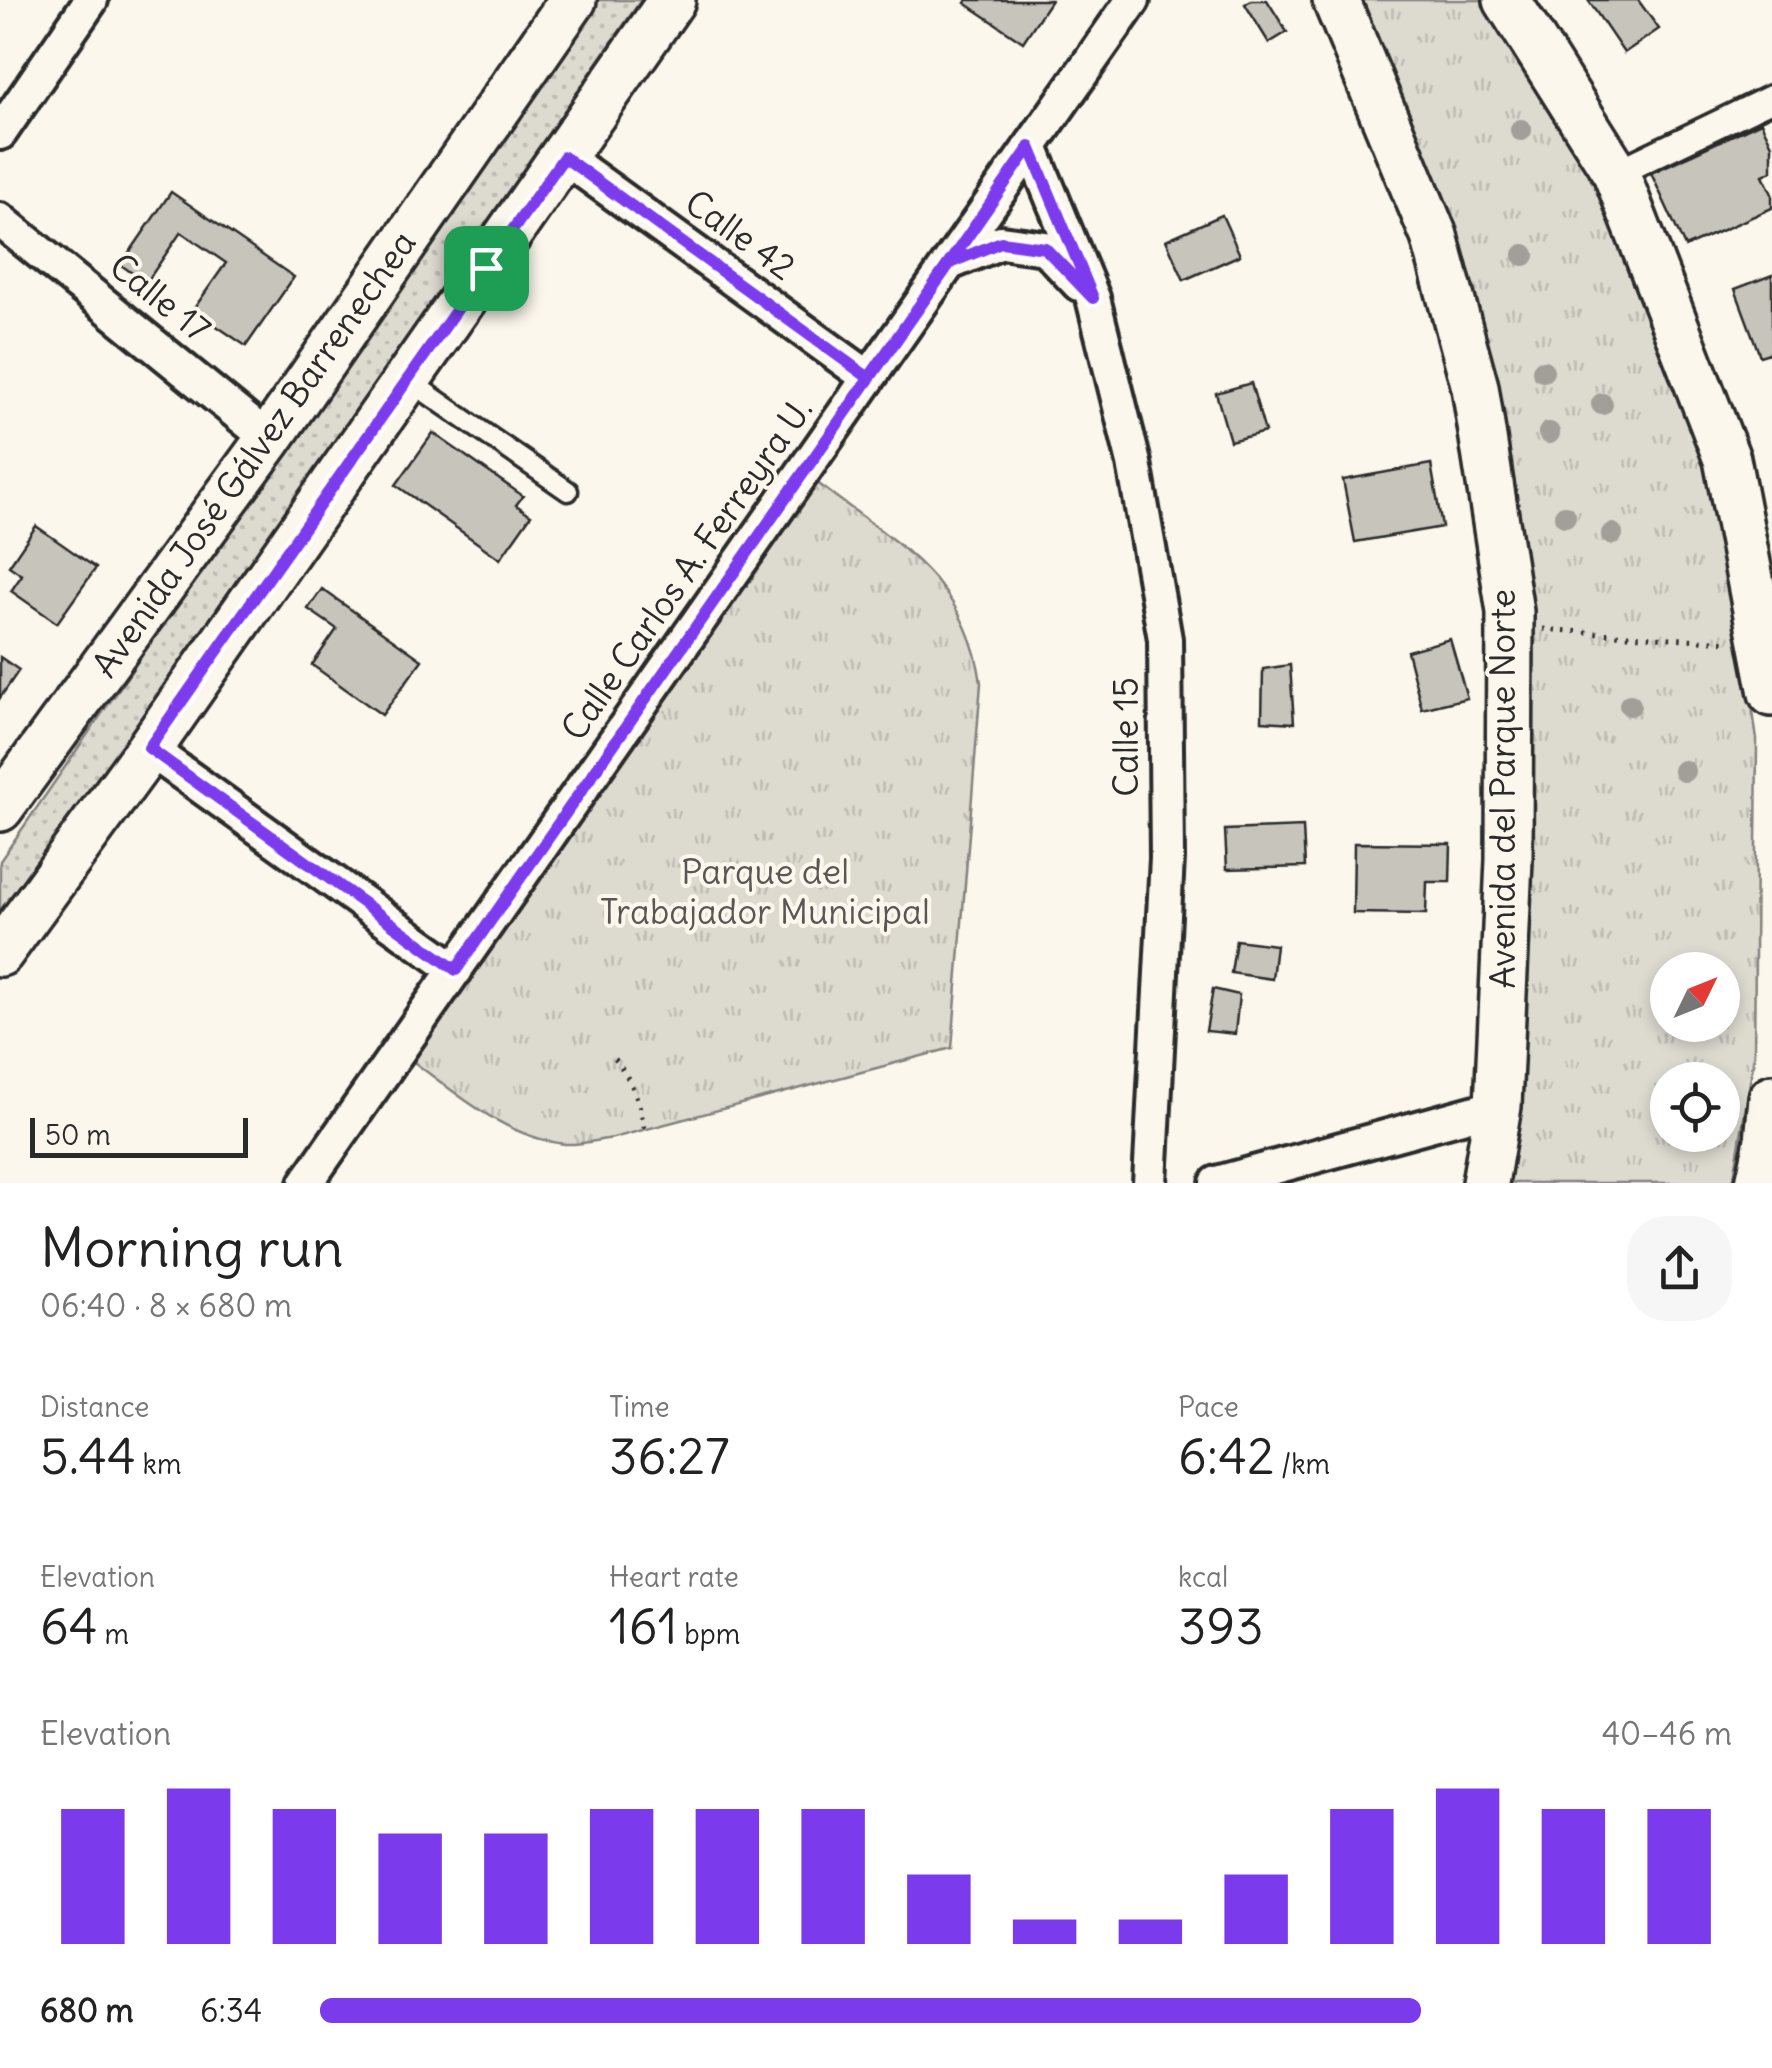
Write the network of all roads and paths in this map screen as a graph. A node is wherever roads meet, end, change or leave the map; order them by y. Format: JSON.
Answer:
{"nodes":[{"id":1,"x":91,"y":0,"type":"edge"},
{"id":2,"x":573,"y":0,"type":"edge"},
{"id":3,"x":672,"y":0,"type":"edge"},
{"id":4,"x":1134,"y":0,"type":"edge"},
{"id":5,"x":1336,"y":0,"type":"edge"},
{"id":6,"x":1507,"y":0,"type":"edge"},
{"id":7,"x":1772,"y":98,"type":"edge"},
{"id":8,"x":2,"y":126,"type":"edge"},
{"id":9,"x":1030,"y":147,"type":"junction"},
{"id":10,"x":564,"y":157,"type":"junction"},
{"id":11,"x":1616,"y":174,"type":"junction"},
{"id":12,"x":0,"y":220,"type":"edge"},
{"id":13,"x":950,"y":263,"type":"junction"},
{"id":14,"x":1093,"y":298,"type":"junction"},
{"id":15,"x":869,"y":378,"type":"junction"},
{"id":16,"x":408,"y":380,"type":"junction"},
{"id":17,"x":269,"y":438,"type":"junction"},
{"id":18,"x":568,"y":491,"type":"dead end"},
{"id":19,"x":1510,"y":627,"type":"junction"},
{"id":20,"x":1762,"y":644,"type":"junction"},
{"id":21,"x":1772,"y":692,"type":"edge"},
{"id":22,"x":149,"y":748,"type":"junction"},
{"id":23,"x":0,"y":808,"type":"edge"},
{"id":24,"x":18,"y":910,"type":"edge"},
{"id":25,"x":0,"y":954,"type":"edge"},
{"id":26,"x":456,"y":970,"type":"junction"},
{"id":27,"x":614,"y":1059,"type":"dead end"},
{"id":28,"x":1772,"y":1098,"type":"edge"},
{"id":29,"x":1498,"y":1106,"type":"junction"},
{"id":30,"x":645,"y":1135,"type":"dead end"},
{"id":31,"x":306,"y":1183,"type":"edge"},
{"id":32,"x":1150,"y":1183,"type":"edge"},
{"id":33,"x":1217,"y":1183,"type":"edge"},
{"id":34,"x":1485,"y":1183,"type":"edge"},
{"id":35,"x":1759,"y":1183,"type":"edge"}],
"edges":[{"from":1,"to":8,"type":"street"},
{"from":2,"to":17,"type":"main road","name":"Avenida José Gálvez Barrenechea"},
{"from":3,"to":10,"type":"main road"},
{"from":4,"to":9,"type":"street","name":"Calle Carlos A. Ferreyra U."},
{"from":5,"to":19,"type":"main road","name":"Avenida del Parque Norte"},
{"from":6,"to":11,"type":"main road"},
{"from":7,"to":11,"type":"street"},
{"from":9,"to":13,"type":"street","name":"Calle Carlos A. Ferreyra U."},
{"from":9,"to":14,"type":"street","name":"Calle 15"},
{"from":10,"to":15,"type":"street","name":"Calle 42"},
{"from":10,"to":16,"type":"main road"},
{"from":11,"to":20,"type":"main road"},
{"from":12,"to":17,"type":"street","name":"Calle 17"},
{"from":13,"to":14,"type":"street","name":"Calle 15"},
{"from":13,"to":15,"type":"street","name":"Calle Carlos A. Ferreyra U."},
{"from":14,"to":32,"type":"street","name":"Calle 15"},
{"from":15,"to":26,"type":"street","name":"Calle Carlos A. Ferreyra U."},
{"from":16,"to":18,"type":"lane"},
{"from":16,"to":22,"type":"main road"},
{"from":17,"to":23,"type":"main road","name":"Avenida José Gálvez Barrenechea"},
{"from":19,"to":20,"type":"path"},
{"from":19,"to":29,"type":"main road","name":"Avenida del Parque Norte"},
{"from":20,"to":21,"type":"main road"},
{"from":22,"to":24,"type":"main road"},
{"from":22,"to":26,"type":"street"},
{"from":24,"to":25,"type":"main road"},
{"from":26,"to":31,"type":"street","name":"Calle Carlos A. Ferreyra U."},
{"from":27,"to":30,"type":"path"},
{"from":28,"to":35,"type":"main road"},
{"from":29,"to":33,"type":"street"},
{"from":29,"to":34,"type":"main road","name":"Avenida del Parque Norte"}]}
